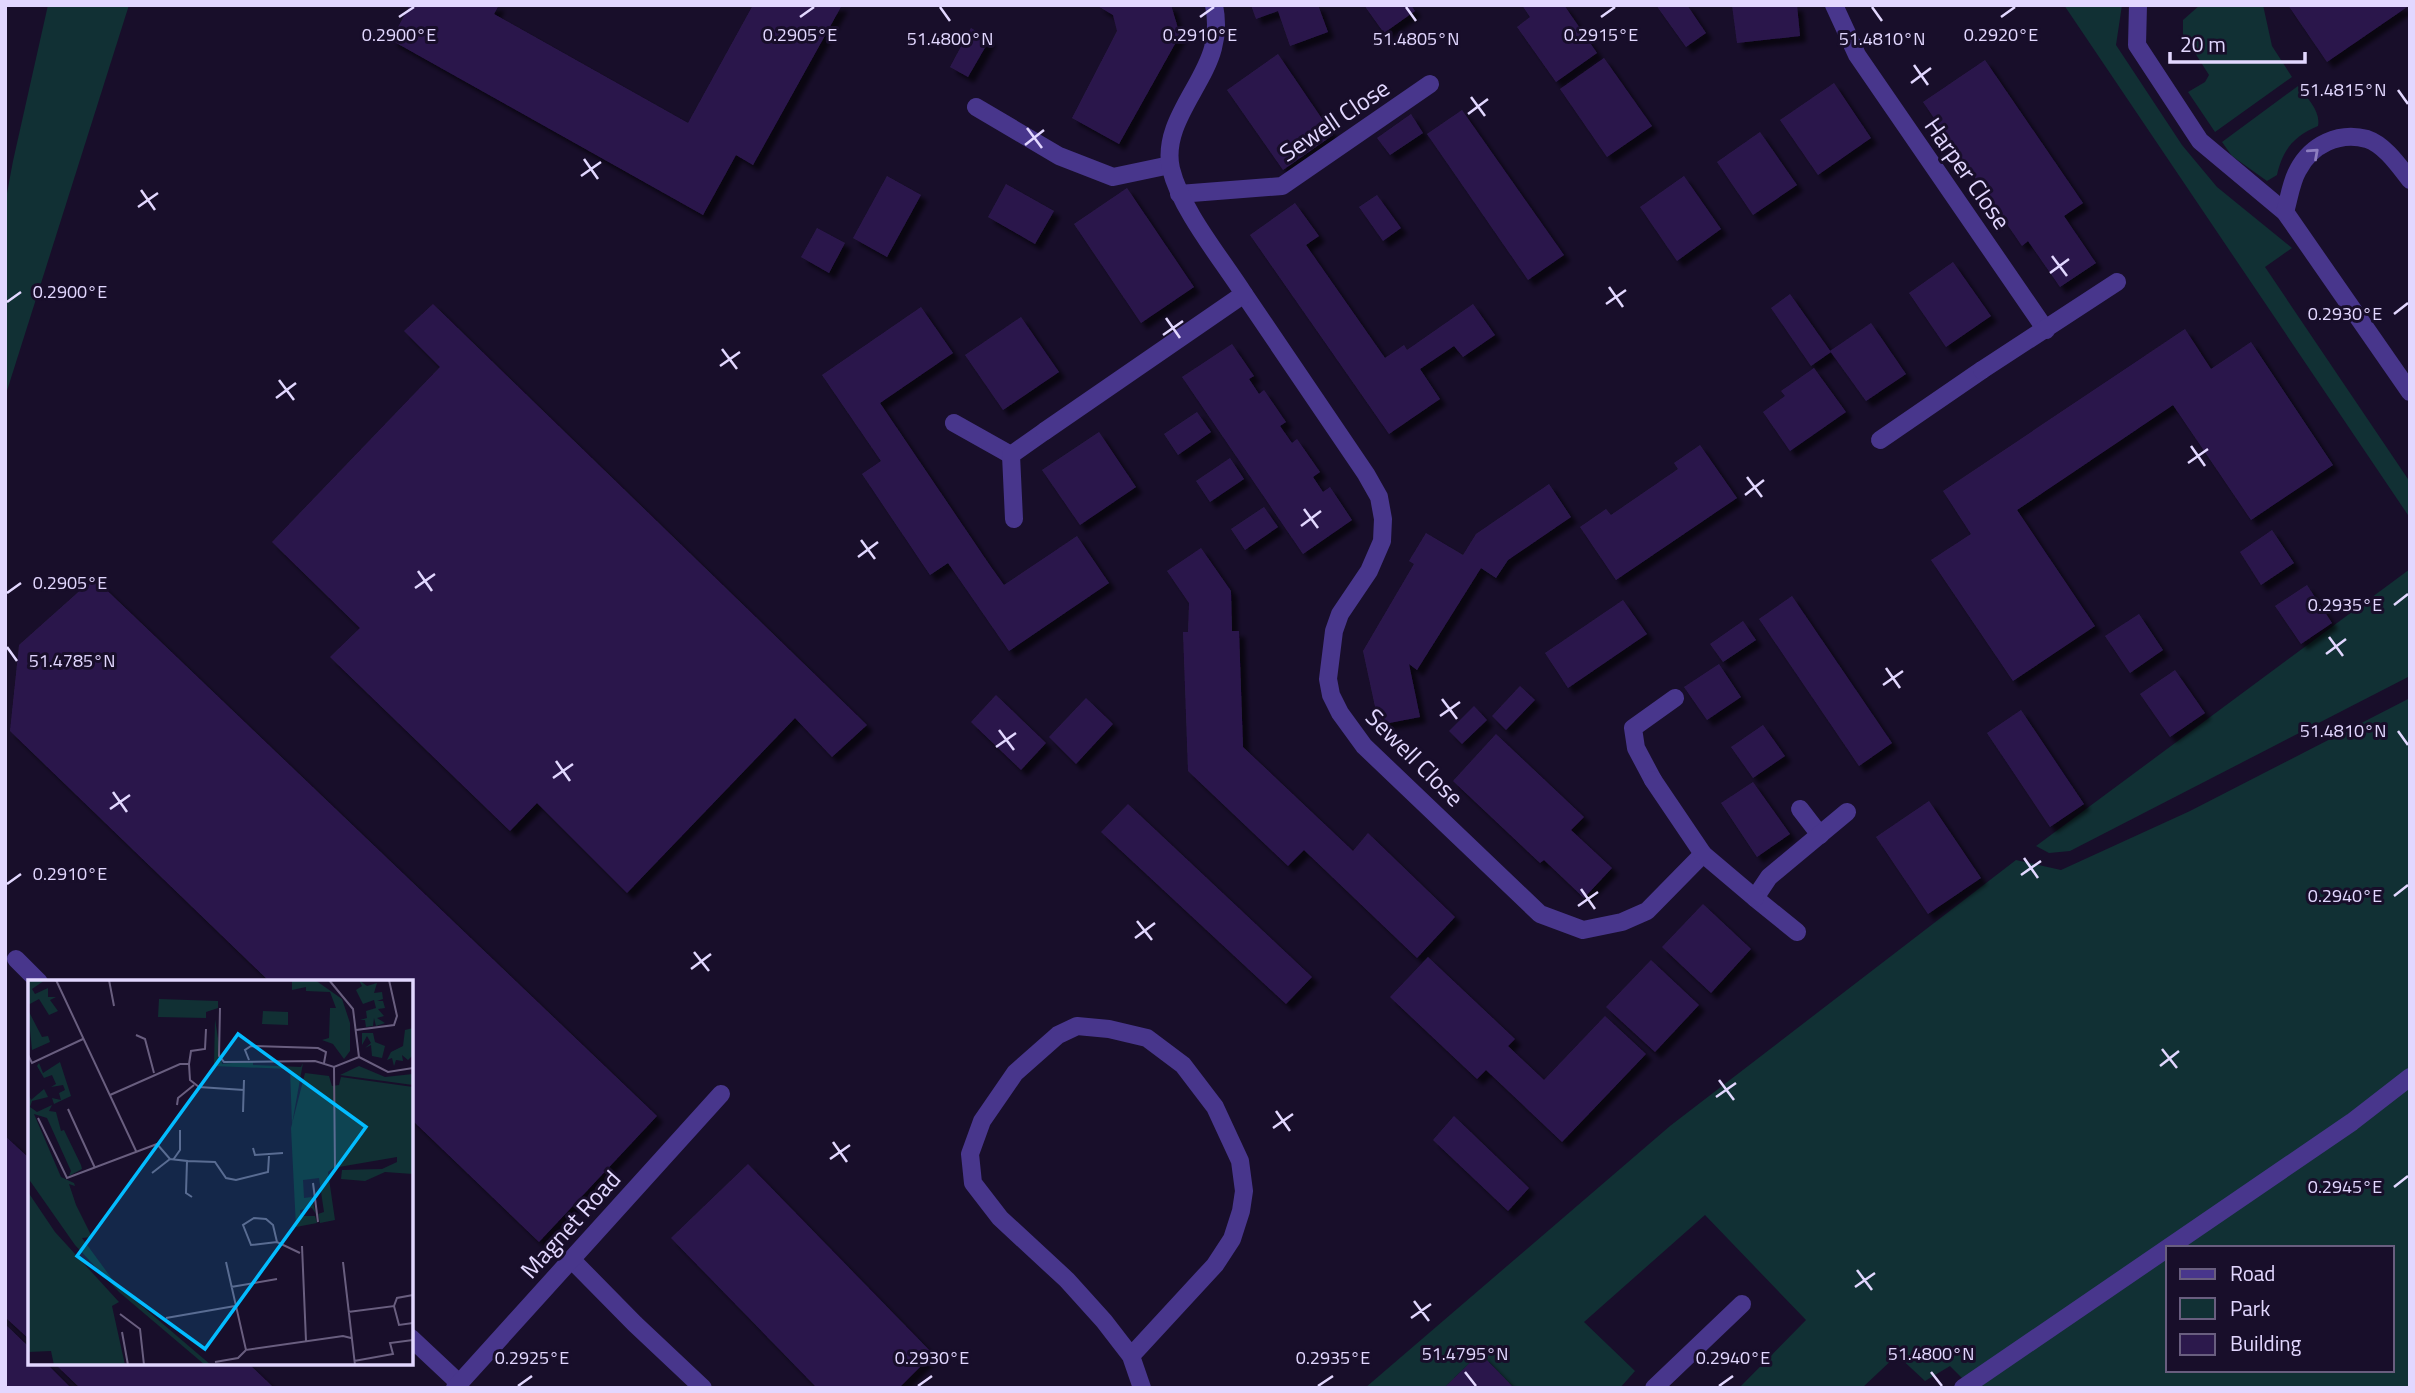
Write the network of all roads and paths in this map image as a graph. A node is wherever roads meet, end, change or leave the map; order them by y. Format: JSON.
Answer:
{"nodes":[{"id":1,"x":1214,"y":5,"type":"edge"},
{"id":2,"x":1834,"y":5,"type":"edge"},
{"id":3,"x":2138,"y":5,"type":"edge"},
{"id":4,"x":1430,"y":84,"type":"dead end"},
{"id":5,"x":976,"y":107,"type":"dead end"},
{"id":6,"x":1170,"y":165,"type":"junction"},
{"id":7,"x":2410,"y":180,"type":"edge"},
{"id":8,"x":1179,"y":194,"type":"junction"},
{"id":9,"x":2285,"y":212,"type":"junction"},
{"id":10,"x":2117,"y":282,"type":"dead end"},
{"id":11,"x":1244,"y":294,"type":"junction"},
{"id":12,"x":2046,"y":330,"type":"junction"},
{"id":13,"x":2410,"y":392,"type":"edge"},
{"id":14,"x":954,"y":423,"type":"dead end"},
{"id":15,"x":1880,"y":440,"type":"dead end"},
{"id":16,"x":1012,"y":455,"type":"junction"},
{"id":17,"x":1014,"y":519,"type":"dead end"},
{"id":18,"x":1675,"y":698,"type":"dead end"},
{"id":19,"x":1800,"y":809,"type":"dead end"},
{"id":20,"x":1847,"y":812,"type":"dead end"},
{"id":21,"x":1820,"y":835,"type":"junction"},
{"id":22,"x":1703,"y":854,"type":"junction"},
{"id":23,"x":1755,"y":898,"type":"junction"},
{"id":24,"x":1797,"y":932,"type":"dead end"},
{"id":25,"x":16,"y":959,"type":"dead end"},
{"id":26,"x":37,"y":980,"type":"edge"},
{"id":27,"x":2410,"y":1077,"type":"edge"},
{"id":28,"x":721,"y":1094,"type":"dead end"},
{"id":29,"x":2171,"y":1246,"type":"edge"},
{"id":30,"x":2166,"y":1249,"type":"edge"},
{"id":31,"x":571,"y":1259,"type":"junction"},
{"id":32,"x":1742,"y":1304,"type":"dead end"},
{"id":33,"x":413,"y":1340,"type":"edge"},
{"id":34,"x":1131,"y":1356,"type":"junction"},
{"id":35,"x":457,"y":1385,"type":"edge"},
{"id":36,"x":703,"y":1388,"type":"edge"},
{"id":37,"x":1142,"y":1388,"type":"edge"},
{"id":38,"x":1654,"y":1388,"type":"edge"},
{"id":39,"x":1963,"y":1388,"type":"edge"}],
"edges":[{"from":1,"to":6,"type":"street","name":"Sewell Close"},
{"from":2,"to":12,"type":"street","name":"Harper Close"},
{"from":3,"to":9,"type":"street"},
{"from":4,"to":8,"type":"street","name":"Sewell Close"},
{"from":5,"to":6,"type":"street"},
{"from":6,"to":8,"type":"street","name":"Sewell Close"},
{"from":9,"to":7,"type":"street","one_way":true},
{"from":8,"to":11,"type":"street","name":"Sewell Close"},
{"from":9,"to":13,"type":"street"},
{"from":10,"to":12,"type":"street"},
{"from":11,"to":16,"type":"street"},
{"from":11,"to":22,"type":"street","name":"Sewell Close"},
{"from":12,"to":15,"type":"street"},
{"from":14,"to":16,"type":"street"},
{"from":16,"to":17,"type":"street"},
{"from":18,"to":22,"type":"street"},
{"from":19,"to":21,"type":"street"},
{"from":20,"to":21,"type":"street"},
{"from":21,"to":23,"type":"street"},
{"from":22,"to":23,"type":"street"},
{"from":23,"to":24,"type":"street"},
{"from":25,"to":26,"type":"street"},
{"from":27,"to":29,"type":"street"},
{"from":28,"to":31,"type":"street","name":"Magnet Road"},
{"from":30,"to":39,"type":"street"},
{"from":31,"to":35,"type":"street","name":"Magnet Road"},
{"from":31,"to":36,"type":"street"},
{"from":32,"to":38,"type":"street"},
{"from":33,"to":35,"type":"street"},
{"from":34,"to":34,"type":"street"},
{"from":34,"to":37,"type":"street"}]}
